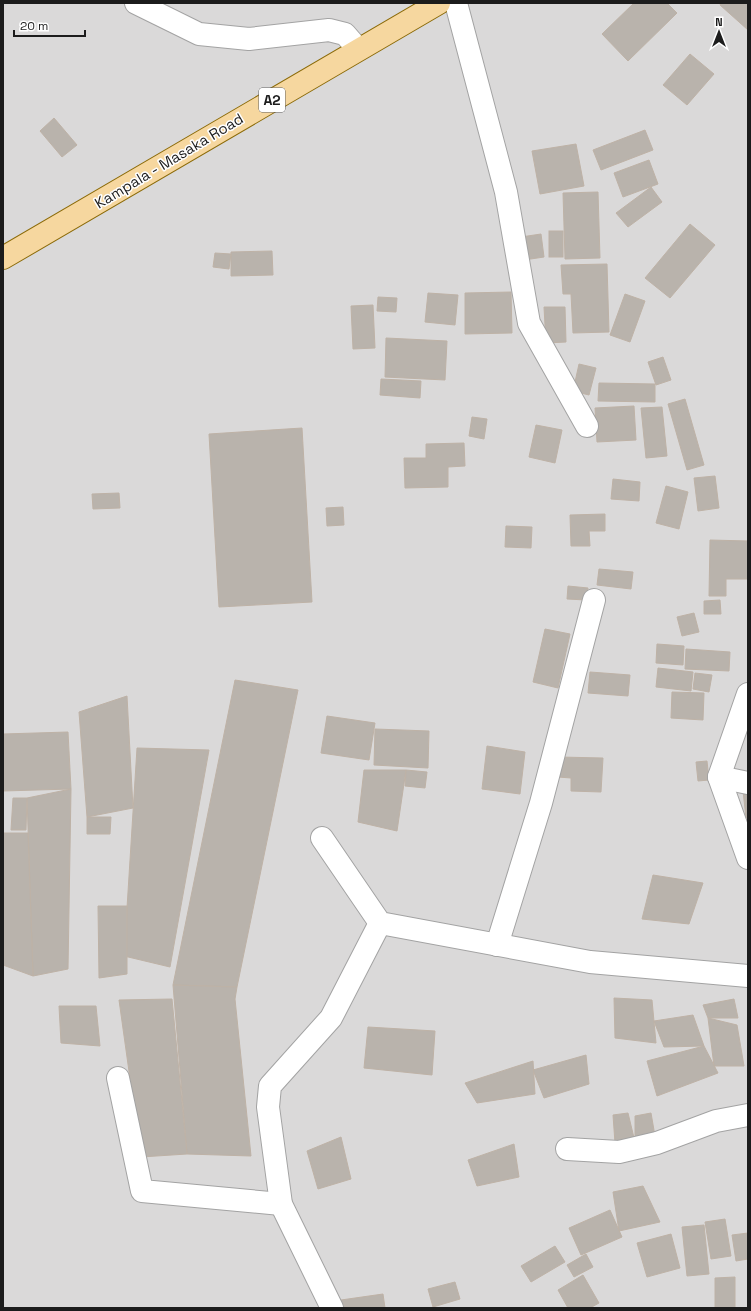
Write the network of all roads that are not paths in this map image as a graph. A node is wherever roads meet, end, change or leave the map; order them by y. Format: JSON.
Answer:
{"nodes":[{"id":1,"x":136,"y":3,"type":"edge"},
{"id":2,"x":439,"y":3,"type":"edge"},
{"id":3,"x":456,"y":3,"type":"edge"},
{"id":4,"x":358,"y":49,"type":"junction"},
{"id":5,"x":3,"y":258,"type":"edge"},
{"id":6,"x":587,"y":426,"type":"dead end"},
{"id":7,"x":594,"y":600,"type":"dead end"},
{"id":8,"x":748,"y":694,"type":"edge"},
{"id":9,"x":719,"y":777,"type":"junction"},
{"id":10,"x":748,"y":783,"type":"edge"},
{"id":11,"x":322,"y":838,"type":"dead end"},
{"id":12,"x":748,"y":858,"type":"edge"},
{"id":13,"x":380,"y":923,"type":"junction"},
{"id":14,"x":497,"y":945,"type":"junction"},
{"id":15,"x":748,"y":976,"type":"edge"},
{"id":16,"x":118,"y":1078,"type":"dead end"},
{"id":17,"x":748,"y":1114,"type":"edge"},
{"id":18,"x":567,"y":1149,"type":"dead end"},
{"id":19,"x":281,"y":1204,"type":"junction"},
{"id":20,"x":332,"y":1308,"type":"edge"}],
"edges":[{"from":1,"to":4,"type":"street"},
{"from":2,"to":4,"type":"main road","name":"Kampala - Masaka Road","number":"A2"},
{"from":3,"to":6,"type":"street"},
{"from":4,"to":5,"type":"main road","name":"Kampala - Masaka Road","number":"A2"},
{"from":7,"to":14,"type":"street"},
{"from":8,"to":9,"type":"street"},
{"from":9,"to":10,"type":"street"},
{"from":9,"to":12,"type":"street"},
{"from":11,"to":13,"type":"street"},
{"from":13,"to":14,"type":"street"},
{"from":13,"to":19,"type":"street"},
{"from":14,"to":15,"type":"street"},
{"from":16,"to":19,"type":"street"},
{"from":17,"to":18,"type":"street"},
{"from":19,"to":20,"type":"street"}]}
